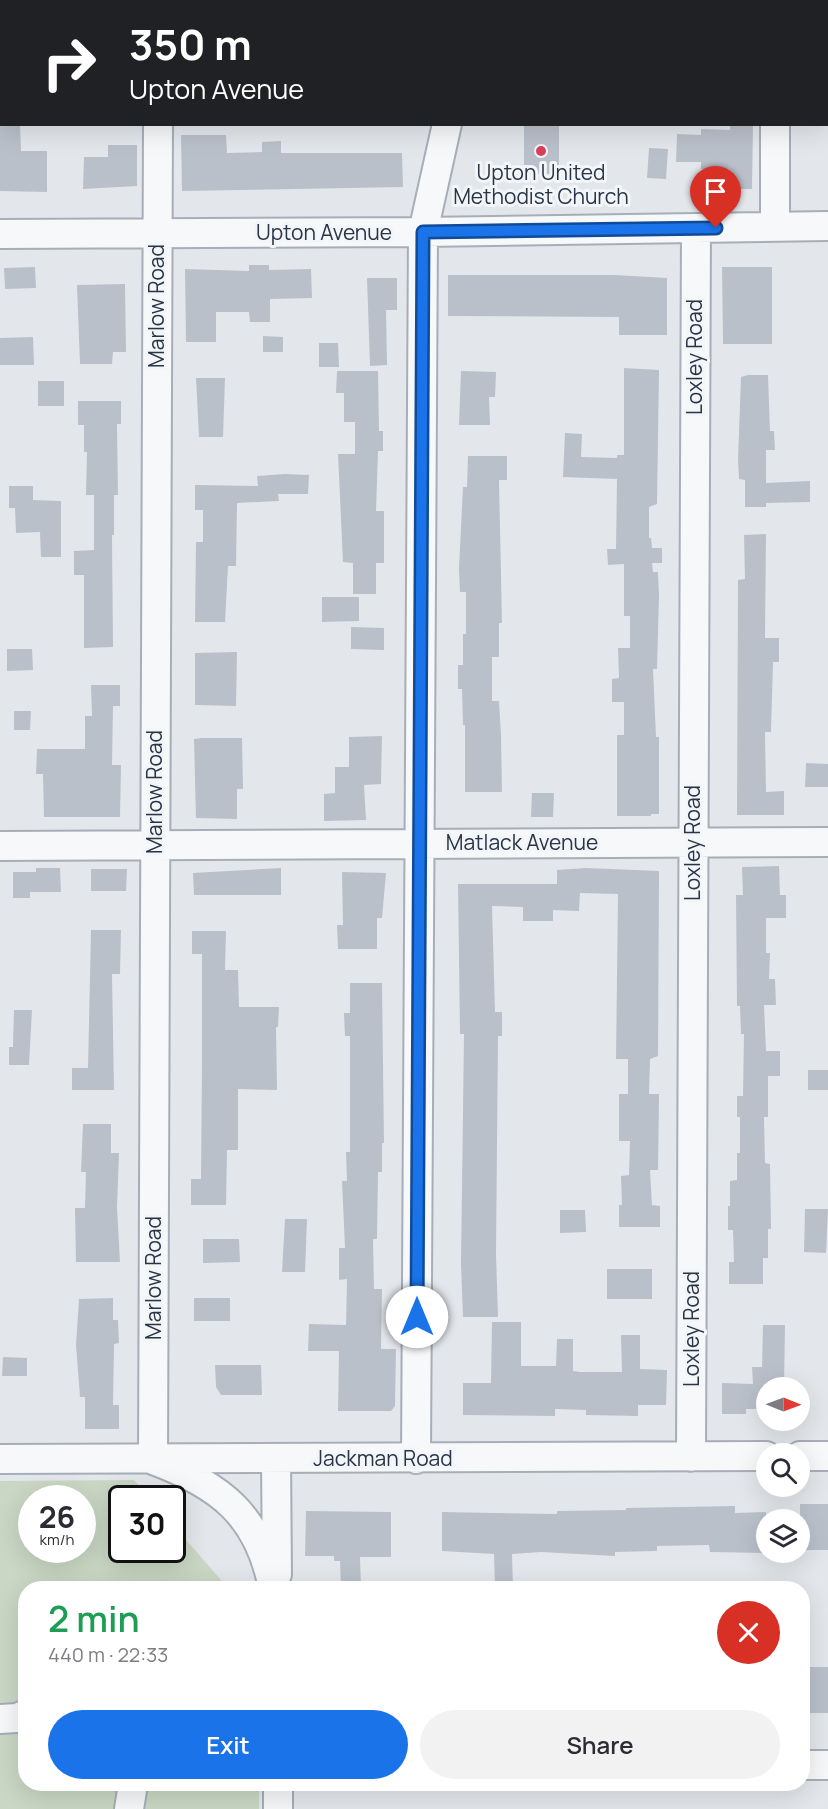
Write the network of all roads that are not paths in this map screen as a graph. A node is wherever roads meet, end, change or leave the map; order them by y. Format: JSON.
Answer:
{"nodes":[{"id":1,"x":158,"y":126,"type":"edge"},
{"id":2,"x":447,"y":126,"type":"edge"},
{"id":3,"x":775,"y":126,"type":"edge"},
{"id":4,"x":828,"y":226,"type":"edge"},
{"id":5,"x":775,"y":227,"type":"junction"},
{"id":6,"x":696,"y":228,"type":"junction"},
{"id":7,"x":423,"y":232,"type":"junction"},
{"id":8,"x":0,"y":234,"type":"edge"},
{"id":9,"x":157,"y":234,"type":"junction"},
{"id":10,"x":693,"y":842,"type":"junction"},
{"id":11,"x":828,"y":842,"type":"edge"},
{"id":12,"x":418,"y":844,"type":"junction"},
{"id":13,"x":155,"y":845,"type":"junction"},
{"id":14,"x":0,"y":846,"type":"edge"},
{"id":15,"x":756,"y":1456,"type":"edge"},
{"id":16,"x":810,"y":1456,"type":"edge"},
{"id":17,"x":828,"y":1456,"type":"edge"},
{"id":18,"x":691,"y":1457,"type":"junction"},
{"id":19,"x":0,"y":1459,"type":"edge"},
{"id":20,"x":276,"y":1459,"type":"junction"},
{"id":21,"x":416,"y":1459,"type":"junction"},
{"id":22,"x":153,"y":1460,"type":"junction"},
{"id":23,"x":273,"y":1581,"type":"edge"},
{"id":24,"x":275,"y":1581,"type":"edge"},
{"id":25,"x":18,"y":1717,"type":"edge"},
{"id":26,"x":0,"y":1719,"type":"edge"},
{"id":27,"x":810,"y":1765,"type":"edge"},
{"id":28,"x":828,"y":1765,"type":"edge"},
{"id":29,"x":132,"y":1791,"type":"edge"},
{"id":30,"x":278,"y":1791,"type":"edge"},
{"id":31,"x":129,"y":1809,"type":"edge"},
{"id":32,"x":278,"y":1809,"type":"edge"}],
"edges":[{"from":1,"to":9,"type":"street","name":"Marlow Road"},
{"from":2,"to":7,"type":"street"},
{"from":3,"to":5,"type":"street"},
{"from":4,"to":5,"type":"street","name":"Upton Avenue"},
{"from":5,"to":6,"type":"street","name":"Upton Avenue"},
{"from":6,"to":7,"type":"street","name":"Upton Avenue"},
{"from":6,"to":10,"type":"street","name":"Loxley Road"},
{"from":7,"to":9,"type":"street","name":"Upton Avenue"},
{"from":7,"to":12,"type":"street"},
{"from":8,"to":9,"type":"street","name":"Upton Avenue"},
{"from":9,"to":13,"type":"street","name":"Marlow Road"},
{"from":10,"to":11,"type":"street","name":"Matlack Avenue"},
{"from":10,"to":12,"type":"street","name":"Matlack Avenue"},
{"from":10,"to":18,"type":"street","name":"Loxley Road"},
{"from":12,"to":13,"type":"street","name":"Matlack Avenue"},
{"from":12,"to":21,"type":"street"},
{"from":13,"to":14,"type":"street","name":"Matlack Avenue"},
{"from":13,"to":22,"type":"street","name":"Marlow Road"},
{"from":15,"to":18,"type":"street","name":"Jackman Road"},
{"from":16,"to":17,"type":"street"},
{"from":18,"to":21,"type":"street","name":"Jackman Road"},
{"from":19,"to":22,"type":"street","name":"Jackman Road"},
{"from":20,"to":21,"type":"street","name":"Jackman Road"},
{"from":20,"to":22,"type":"street","name":"Jackman Road"},
{"from":20,"to":24,"type":"street"},
{"from":22,"to":23,"type":"street"},
{"from":25,"to":26,"type":"street"},
{"from":27,"to":28,"type":"street"},
{"from":29,"to":31,"type":"street"},
{"from":30,"to":32,"type":"street"}]}
